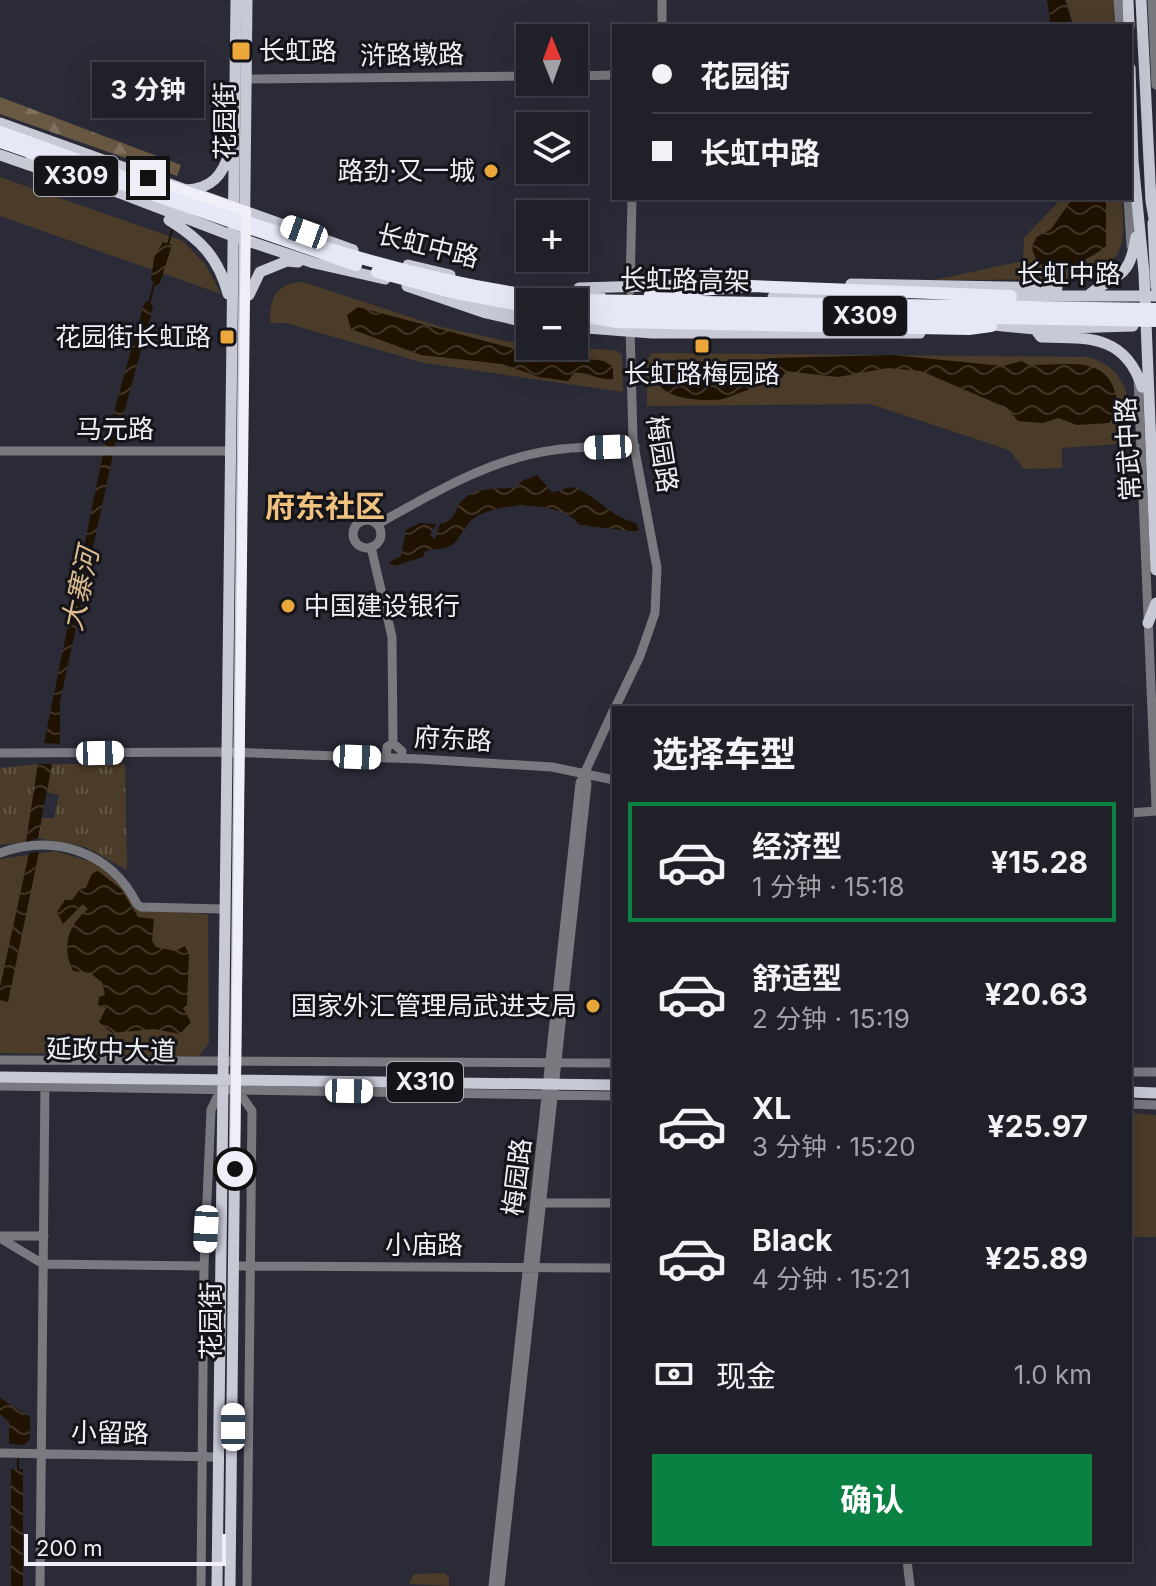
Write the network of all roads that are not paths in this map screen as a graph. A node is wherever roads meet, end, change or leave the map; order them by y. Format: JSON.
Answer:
{"nodes":[{"id":1,"x":236,"y":0,"type":"edge"},
{"id":2,"x":247,"y":0,"type":"edge"},
{"id":3,"x":662,"y":0,"type":"edge"},
{"id":4,"x":1118,"y":0,"type":"edge"},
{"id":5,"x":1128,"y":0,"type":"edge"},
{"id":6,"x":1141,"y":0,"type":"edge"},
{"id":7,"x":1152,"y":0,"type":"edge"},
{"id":8,"x":662,"y":24,"type":"edge"},
{"id":9,"x":1120,"y":24,"type":"edge"},
{"id":10,"x":1129,"y":24,"type":"edge"},
{"id":11,"x":612,"y":75,"type":"edge"},
{"id":12,"x":516,"y":76,"type":"edge"},
{"id":13,"x":588,"y":76,"type":"edge"},
{"id":14,"x":247,"y":79,"type":"junction"},
{"id":15,"x":1156,"y":85,"type":"edge"},
{"id":16,"x":0,"y":123,"type":"edge"},
{"id":17,"x":1132,"y":130,"type":"edge"},
{"id":18,"x":0,"y":132,"type":"edge"},
{"id":19,"x":234,"y":139,"type":"junction"},
{"id":20,"x":0,"y":145,"type":"edge"},
{"id":21,"x":0,"y":155,"type":"edge"},
{"id":22,"x":185,"y":191,"type":"junction"},
{"id":23,"x":1132,"y":197,"type":"edge"},
{"id":24,"x":632,"y":200,"type":"edge"},
{"id":25,"x":1153,"y":202,"type":"edge"},
{"id":26,"x":233,"y":206,"type":"junction"},
{"id":27,"x":151,"y":207,"type":"junction"},
{"id":28,"x":246,"y":211,"type":"junction"},
{"id":29,"x":1138,"y":219,"type":"junction"},
{"id":30,"x":182,"y":223,"type":"junction"},
{"id":31,"x":280,"y":223,"type":"junction"},
{"id":32,"x":1154,"y":227,"type":"edge"},
{"id":33,"x":233,"y":236,"type":"junction"},
{"id":34,"x":246,"y":241,"type":"junction"},
{"id":35,"x":272,"y":249,"type":"junction"},
{"id":36,"x":1132,"y":260,"type":"junction"},
{"id":37,"x":314,"y":263,"type":"junction"},
{"id":38,"x":391,"y":280,"type":"junction"},
{"id":39,"x":1156,"y":287,"type":"edge"},
{"id":40,"x":630,"y":291,"type":"junction"},
{"id":41,"x":1094,"y":291,"type":"junction"},
{"id":42,"x":1011,"y":296,"type":"junction"},
{"id":43,"x":1150,"y":296,"type":"edge"},
{"id":44,"x":516,"y":297,"type":"edge"},
{"id":45,"x":516,"y":304,"type":"edge"},
{"id":46,"x":588,"y":308,"type":"edge"},
{"id":47,"x":1156,"y":309,"type":"edge"},
{"id":48,"x":588,"y":310,"type":"edge"},
{"id":49,"x":588,"y":310,"type":"edge"},
{"id":50,"x":516,"y":311,"type":"edge"},
{"id":51,"x":588,"y":312,"type":"edge"},
{"id":52,"x":232,"y":314,"type":"junction"},
{"id":53,"x":588,"y":314,"type":"edge"},
{"id":54,"x":246,"y":315,"type":"junction"},
{"id":55,"x":630,"y":318,"type":"junction"},
{"id":56,"x":516,"y":320,"type":"edge"},
{"id":57,"x":1152,"y":324,"type":"edge"},
{"id":58,"x":991,"y":326,"type":"junction"},
{"id":59,"x":588,"y":328,"type":"edge"},
{"id":60,"x":1035,"y":329,"type":"junction"},
{"id":61,"x":631,"y":332,"type":"junction"},
{"id":62,"x":1137,"y":374,"type":"junction"},
{"id":63,"x":1146,"y":403,"type":"junction"},
{"id":64,"x":1140,"y":438,"type":"junction"},
{"id":65,"x":635,"y":446,"type":"junction"},
{"id":66,"x":0,"y":451,"type":"edge"},
{"id":67,"x":230,"y":451,"type":"junction"},
{"id":68,"x":378,"y":524,"type":"junction"},
{"id":69,"x":371,"y":547,"type":"junction"},
{"id":70,"x":1156,"y":570,"type":"edge"},
{"id":71,"x":1156,"y":603,"type":"edge"},
{"id":72,"x":1148,"y":623,"type":"junction"},
{"id":73,"x":615,"y":706,"type":"edge"},
{"id":74,"x":612,"y":713,"type":"edge"},
{"id":75,"x":393,"y":743,"type":"junction"},
{"id":76,"x":226,"y":752,"type":"junction"},
{"id":77,"x":242,"y":752,"type":"junction"},
{"id":78,"x":0,"y":753,"type":"edge"},
{"id":79,"x":386,"y":758,"type":"junction"},
{"id":80,"x":401,"y":758,"type":"junction"},
{"id":81,"x":585,"y":773,"type":"junction"},
{"id":82,"x":612,"y":780,"type":"edge"},
{"id":83,"x":1156,"y":809,"type":"edge"},
{"id":84,"x":1132,"y":813,"type":"edge"},
{"id":85,"x":0,"y":853,"type":"edge"},
{"id":86,"x":224,"y":909,"type":"junction"},
{"id":87,"x":0,"y":1060,"type":"edge"},
{"id":88,"x":556,"y":1062,"type":"junction"},
{"id":89,"x":612,"y":1063,"type":"edge"},
{"id":90,"x":1132,"y":1072,"type":"edge"},
{"id":91,"x":1156,"y":1072,"type":"edge"},
{"id":92,"x":0,"y":1074,"type":"edge"},
{"id":93,"x":221,"y":1076,"type":"junction"},
{"id":94,"x":237,"y":1076,"type":"junction"},
{"id":95,"x":612,"y":1078,"type":"edge"},
{"id":96,"x":45,"y":1082,"type":"junction"},
{"id":97,"x":553,"y":1085,"type":"junction"},
{"id":98,"x":612,"y":1085,"type":"edge"},
{"id":99,"x":0,"y":1086,"type":"edge"},
{"id":100,"x":1132,"y":1086,"type":"edge"},
{"id":101,"x":1156,"y":1086,"type":"edge"},
{"id":102,"x":1132,"y":1092,"type":"edge"},
{"id":103,"x":1156,"y":1093,"type":"edge"},
{"id":104,"x":612,"y":1096,"type":"edge"},
{"id":105,"x":1132,"y":1104,"type":"edge"},
{"id":106,"x":1156,"y":1105,"type":"edge"},
{"id":107,"x":543,"y":1203,"type":"junction"},
{"id":108,"x":612,"y":1203,"type":"edge"},
{"id":109,"x":44,"y":1236,"type":"junction"},
{"id":110,"x":0,"y":1237,"type":"edge"},
{"id":111,"x":43,"y":1264,"type":"junction"},
{"id":112,"x":204,"y":1266,"type":"junction"},
{"id":113,"x":233,"y":1266,"type":"junction"},
{"id":114,"x":251,"y":1266,"type":"junction"},
{"id":115,"x":532,"y":1267,"type":"junction"},
{"id":116,"x":612,"y":1268,"type":"edge"},
{"id":117,"x":0,"y":1453,"type":"edge"},
{"id":118,"x":41,"y":1453,"type":"junction"},
{"id":119,"x":202,"y":1457,"type":"junction"},
{"id":120,"x":219,"y":1457,"type":"junction"},
{"id":121,"x":907,"y":1562,"type":"edge"},
{"id":122,"x":40,"y":1586,"type":"edge"},
{"id":123,"x":201,"y":1586,"type":"edge"},
{"id":124,"x":217,"y":1586,"type":"edge"},
{"id":125,"x":230,"y":1586,"type":"edge"},
{"id":126,"x":247,"y":1586,"type":"edge"},
{"id":127,"x":493,"y":1586,"type":"edge"},
{"id":128,"x":500,"y":1586,"type":"edge"},
{"id":129,"x":910,"y":1586,"type":"edge"}],
"edges":[{"from":1,"to":19,"type":"main road","name":"花园街"},
{"from":2,"to":14,"type":"main road","name":"花园街"},
{"from":3,"to":8,"type":"street"},
{"from":4,"to":9,"type":"street"},
{"from":5,"to":10,"type":"main road"},
{"from":6,"to":25,"type":"main road"},
{"from":7,"to":15,"type":"street"},
{"from":11,"to":13,"type":"street"},
{"from":12,"to":14,"type":"street","name":"浒路墩路"},
{"from":14,"to":28,"type":"main road","name":"花园街"},
{"from":16,"to":22,"type":"main road","name":"长虹中路"},
{"from":17,"to":23,"type":"main road"},
{"from":18,"to":44,"type":"highway","name":"长虹路高架","number":"X309"},
{"from":19,"to":22,"type":"main road"},
{"from":19,"to":26,"type":"main road","name":"花园街"},
{"from":20,"to":27,"type":"main road","number":"X309"},
{"from":20,"to":45,"type":"highway","number":"X309"},
{"from":21,"to":27,"type":"main road"},
{"from":22,"to":26,"type":"main road","name":"长虹中路"},
{"from":23,"to":29,"type":"main road"},
{"from":23,"to":36,"type":"street"},
{"from":24,"to":40,"type":"street","name":"梅园路"},
{"from":25,"to":32,"type":"main road"},
{"from":26,"to":28,"type":"main road","name":"长虹中路"},
{"from":26,"to":33,"type":"main road","name":"花园街"},
{"from":27,"to":30,"type":"main road"},
{"from":28,"to":31,"type":"main road","name":"长虹中路"},
{"from":28,"to":34,"type":"main road","name":"花园街"},
{"from":29,"to":36,"type":"main road"},
{"from":29,"to":43,"type":"main road","name":"常武中路"},
{"from":30,"to":33,"type":"main road","name":"长虹中路"},
{"from":30,"to":52,"type":"main road"},
{"from":31,"to":35,"type":"main road"},
{"from":31,"to":40,"type":"main road","name":"长虹中路"},
{"from":32,"to":39,"type":"main road"},
{"from":33,"to":34,"type":"main road","name":"长虹中路"},
{"from":33,"to":52,"type":"main road","name":"花园街"},
{"from":34,"to":35,"type":"main road","name":"长虹中路"},
{"from":34,"to":54,"type":"main road","name":"花园街"},
{"from":35,"to":37,"type":"main road","name":"长虹中路"},
{"from":36,"to":41,"type":"main road"},
{"from":37,"to":38,"type":"main road","name":"长虹中路"},
{"from":37,"to":54,"type":"main road"},
{"from":38,"to":50,"type":"main road","name":"长虹中路"},
{"from":38,"to":56,"type":"main road"},
{"from":40,"to":41,"type":"main road"},
{"from":40,"to":42,"type":"main road","name":"长虹中路"},
{"from":40,"to":55,"type":"street","name":"梅园路"},
{"from":41,"to":42,"type":"main road","name":"长虹中路"},
{"from":41,"to":43,"type":"main road","name":"长虹中路"},
{"from":42,"to":46,"type":"highway"},
{"from":43,"to":57,"type":"main road","name":"常武中路"},
{"from":47,"to":48,"type":"highway","name":"长虹路高架","number":"X309"},
{"from":49,"to":57,"type":"highway","name":"长虹路高架","number":"X309"},
{"from":51,"to":55,"type":"main road","name":"长虹中路"},
{"from":52,"to":67,"type":"main road","name":"花园街"},
{"from":53,"to":58,"type":"highway"},
{"from":54,"to":77,"type":"main road","name":"花园街"},
{"from":55,"to":58,"type":"main road","name":"长虹中路"},
{"from":55,"to":61,"type":"street","name":"梅园路"},
{"from":57,"to":60,"type":"main road","name":"长虹中路"},
{"from":57,"to":63,"type":"main road","name":"常武中路"},
{"from":58,"to":60,"type":"main road","name":"长虹中路"},
{"from":58,"to":61,"type":"main road"},
{"from":59,"to":61,"type":"main road"},
{"from":60,"to":62,"type":"main road"},
{"from":61,"to":65,"type":"street","name":"梅园路"},
{"from":62,"to":63,"type":"main road"},
{"from":62,"to":64,"type":"street"},
{"from":63,"to":64,"type":"main road"},
{"from":63,"to":70,"type":"main road","name":"常武中路"},
{"from":64,"to":72,"type":"street"},
{"from":65,"to":68,"type":"street"},
{"from":65,"to":73,"type":"street","name":"梅园路"},
{"from":66,"to":67,"type":"street","name":"马元路"},
{"from":67,"to":76,"type":"main road","name":"花园街"},
{"from":68,"to":69,"type":"street"},
{"from":68,"to":69,"type":"street"},
{"from":69,"to":75,"type":"street"},
{"from":71,"to":72,"type":"main road"},
{"from":72,"to":83,"type":"street"},
{"from":74,"to":81,"type":"street","name":"梅园路"},
{"from":75,"to":79,"type":"street"},
{"from":75,"to":80,"type":"street"},
{"from":76,"to":77,"type":"street","name":"府东路"},
{"from":76,"to":78,"type":"street","name":"府东路"},
{"from":76,"to":86,"type":"main road","name":"花园街"},
{"from":77,"to":79,"type":"street","name":"府东路"},
{"from":77,"to":94,"type":"main road","name":"花园街"},
{"from":79,"to":80,"type":"street","name":"府东路"},
{"from":80,"to":81,"type":"street","name":"府东路"},
{"from":81,"to":82,"type":"street","name":"府东路"},
{"from":81,"to":88,"type":"street","name":"梅园路"},
{"from":83,"to":84,"type":"street"},
{"from":85,"to":86,"type":"street"},
{"from":86,"to":93,"type":"main road","name":"花园街"},
{"from":87,"to":93,"type":"street"},
{"from":88,"to":89,"type":"street"},
{"from":88,"to":94,"type":"street"},
{"from":88,"to":97,"type":"street","name":"梅园路"},
{"from":90,"to":91,"type":"street"},
{"from":92,"to":93,"type":"main road","name":"延政中大道","number":"X310"},
{"from":92,"to":96,"type":"main road","name":"延政中大道","number":"X310"},
{"from":93,"to":94,"type":"main road","number":"X310"},
{"from":93,"to":96,"type":"main road","name":"延政中大道","number":"X310"},
{"from":93,"to":112,"type":"street"},
{"from":93,"to":120,"type":"main road","name":"花园街"},
{"from":94,"to":97,"type":"main road","number":"X310"},
{"from":94,"to":97,"type":"street"},
{"from":94,"to":113,"type":"main road","name":"花园街"},
{"from":94,"to":114,"type":"street"},
{"from":95,"to":97,"type":"main road","number":"X310"},
{"from":96,"to":99,"type":"street"},
{"from":96,"to":109,"type":"street"},
{"from":97,"to":98,"type":"main road","number":"X310"},
{"from":97,"to":104,"type":"street"},
{"from":97,"to":107,"type":"street","name":"梅园路"},
{"from":97,"to":115,"type":"street","name":"梅园路"},
{"from":100,"to":101,"type":"main road"},
{"from":102,"to":103,"type":"main road"},
{"from":105,"to":106,"type":"street"},
{"from":107,"to":108,"type":"street"},
{"from":107,"to":115,"type":"street","name":"梅园路"},
{"from":109,"to":110,"type":"street"},
{"from":109,"to":111,"type":"street"},
{"from":110,"to":111,"type":"street"},
{"from":111,"to":112,"type":"street"},
{"from":111,"to":118,"type":"street"},
{"from":112,"to":119,"type":"street"},
{"from":113,"to":114,"type":"street","name":"小庙路"},
{"from":113,"to":125,"type":"main road","name":"花园街"},
{"from":114,"to":115,"type":"street","name":"小庙路"},
{"from":114,"to":126,"type":"street"},
{"from":115,"to":116,"type":"street","name":"小庙路"},
{"from":115,"to":127,"type":"street","name":"梅园路"},
{"from":115,"to":128,"type":"street","name":"梅园路"},
{"from":117,"to":118,"type":"street","name":"小留路"},
{"from":118,"to":119,"type":"street","name":"小留路"},
{"from":118,"to":122,"type":"street"},
{"from":119,"to":120,"type":"street","name":"小留路"},
{"from":119,"to":123,"type":"street"},
{"from":120,"to":124,"type":"main road","name":"花园街"},
{"from":121,"to":129,"type":"street"}]}
